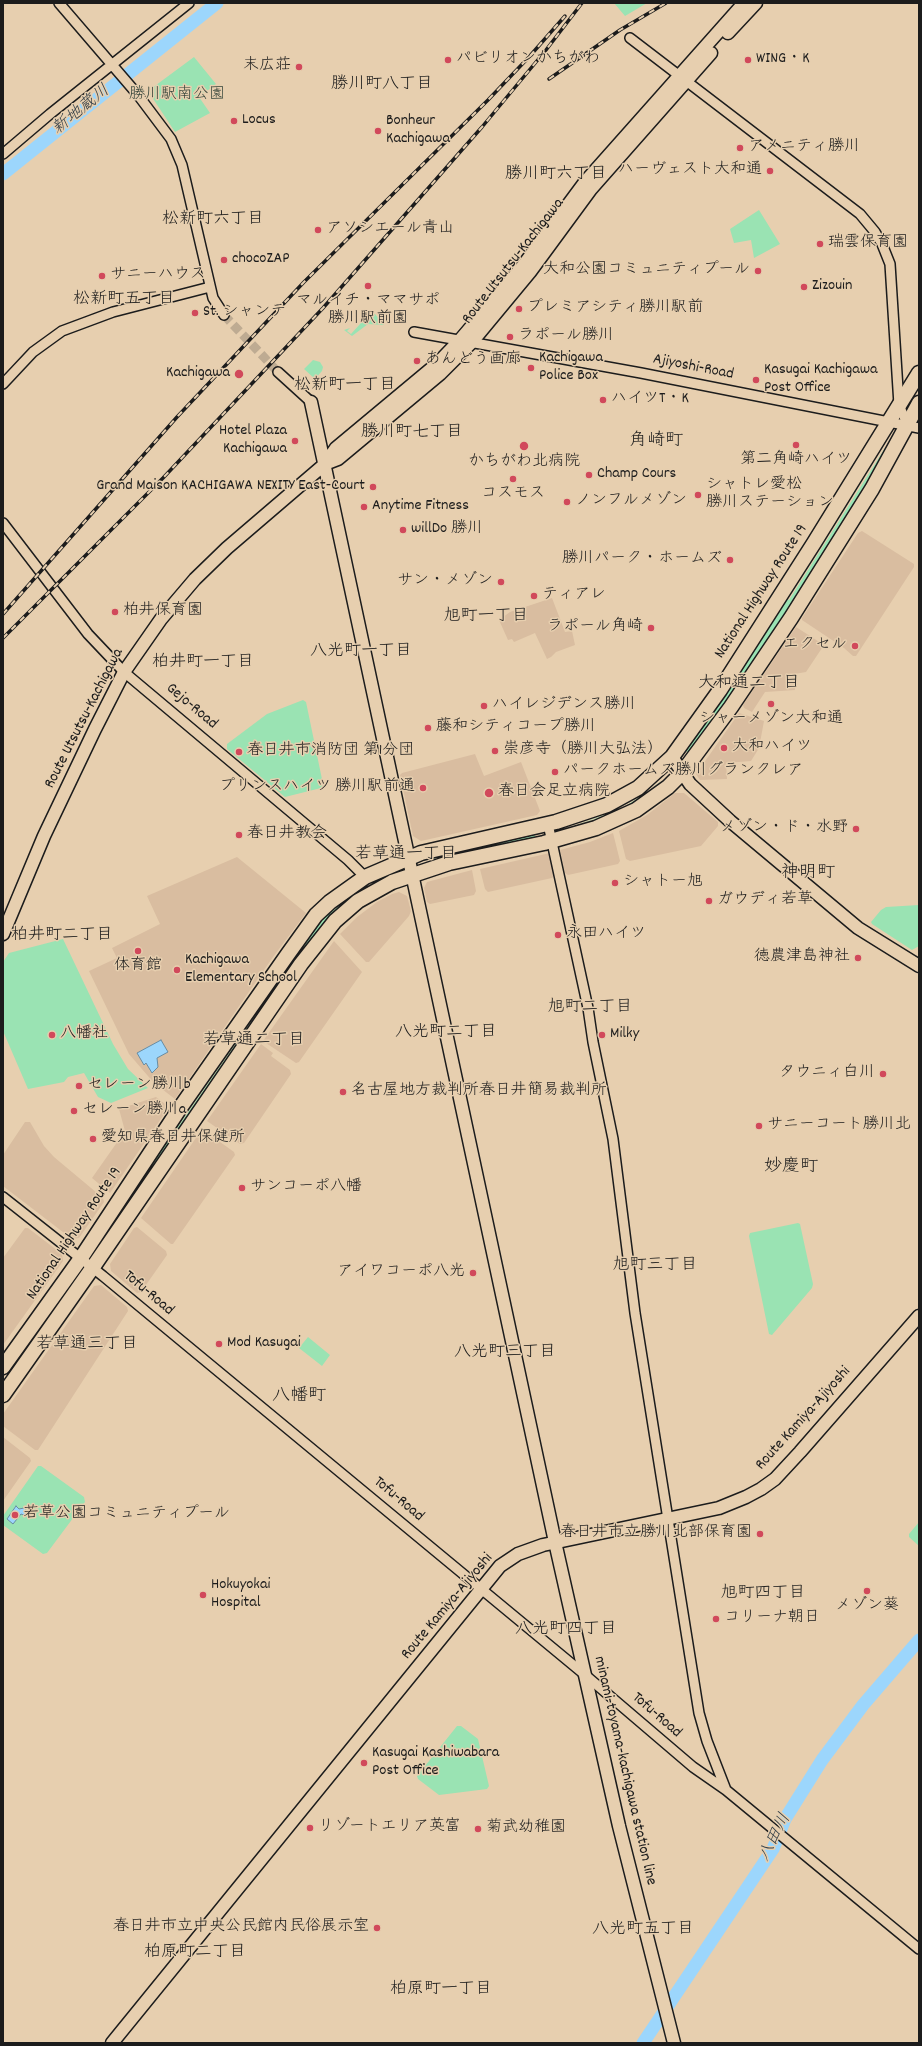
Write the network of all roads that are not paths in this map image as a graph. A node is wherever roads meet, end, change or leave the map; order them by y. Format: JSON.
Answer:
{"nodes":[{"id":1,"x":59,"y":3,"type":"edge"},
{"id":2,"x":188,"y":3,"type":"edge"},
{"id":3,"x":744,"y":3,"type":"edge"},
{"id":4,"x":756,"y":3,"type":"edge"},
{"id":5,"x":630,"y":38,"type":"dead end"},
{"id":6,"x":113,"y":65,"type":"junction"},
{"id":7,"x":683,"y":78,"type":"junction"},
{"id":8,"x":3,"y":154,"type":"edge"},
{"id":9,"x":210,"y":287,"type":"junction"},
{"id":10,"x":224,"y":315,"type":"tunnel mouth"},
{"id":11,"x":414,"y":332,"type":"dead end"},
{"id":12,"x":466,"y":341,"type":"junction"},
{"id":13,"x":278,"y":372,"type":"tunnel mouth"},
{"id":14,"x":919,"y":373,"type":"edge"},
{"id":15,"x":3,"y":384,"type":"edge"},
{"id":16,"x":311,"y":402,"type":"joint"},
{"id":17,"x":919,"y":404,"type":"edge"},
{"id":18,"x":899,"y":405,"type":"junction"},
{"id":19,"x":890,"y":421,"type":"junction"},
{"id":20,"x":914,"y":427,"type":"edge"},
{"id":21,"x":325,"y":464,"type":"junction"},
{"id":22,"x":3,"y":523,"type":"edge"},
{"id":23,"x":124,"y":672,"type":"junction"},
{"id":24,"x":672,"y":757,"type":"junction"},
{"id":25,"x":682,"y":773,"type":"junction"},
{"id":26,"x":548,"y":824,"type":"junction"},
{"id":27,"x":552,"y":842,"type":"junction"},
{"id":28,"x":408,"y":858,"type":"junction"},
{"id":29,"x":412,"y":874,"type":"junction"},
{"id":30,"x":365,"y":877,"type":"junction"},
{"id":31,"x":3,"y":934,"type":"edge"},
{"id":32,"x":919,"y":966,"type":"edge"},
{"id":33,"x":3,"y":1197,"type":"edge"},
{"id":34,"x":81,"y":1258,"type":"junction"},
{"id":35,"x":93,"y":1268,"type":"junction"},
{"id":36,"x":919,"y":1316,"type":"edge"},
{"id":37,"x":3,"y":1367,"type":"edge"},
{"id":38,"x":3,"y":1394,"type":"edge"},
{"id":39,"x":668,"y":1519,"type":"junction"},
{"id":40,"x":555,"y":1542,"type":"junction"},
{"id":41,"x":481,"y":1589,"type":"junction"},
{"id":42,"x":584,"y":1674,"type":"junction"},
{"id":43,"x":726,"y":1790,"type":"junction"},
{"id":44,"x":919,"y":1949,"type":"edge"},
{"id":45,"x":112,"y":2043,"type":"edge"},
{"id":46,"x":674,"y":2043,"type":"edge"}],
"edges":[{"from":1,"to":6,"type":"street"},
{"from":2,"to":6,"type":"street"},
{"from":3,"to":7,"type":"main road","name":"Route Utsutsu-Kachigawa"},
{"from":4,"to":7,"type":"main road","name":"Route Utsutsu-Kachigawa"},
{"from":5,"to":7,"type":"street"},
{"from":6,"to":8,"type":"street"},
{"from":6,"to":9,"type":"street"},
{"from":7,"to":12,"type":"main road","name":"Route Utsutsu-Kachigawa"},
{"from":7,"to":18,"type":"street"},
{"from":9,"to":10,"type":"street"},
{"from":9,"to":15,"type":"street"},
{"from":11,"to":12,"type":"street","name":"Ajiyoshi-Road"},
{"from":12,"to":19,"type":"street","name":"Ajiyoshi-Road"},
{"from":12,"to":21,"type":"main road","name":"Route Utsutsu-Kachigawa"},
{"from":13,"to":16,"type":"street"},
{"from":14,"to":18,"type":"highway","name":"National Highway Route 19"},
{"from":16,"to":21,"type":"main road","name":"minami-toyama-kachigawa station line"},
{"from":17,"to":20,"type":"highway","name":"National Highway Route 19"},
{"from":18,"to":19,"type":"highway","name":"National Highway Route 19"},
{"from":18,"to":20,"type":"street"},
{"from":19,"to":20,"type":"street","name":"Ajiyoshi-Road"},
{"from":19,"to":24,"type":"highway","name":"National Highway Route 19"},
{"from":20,"to":25,"type":"highway","name":"National Highway Route 19"},
{"from":21,"to":23,"type":"main road","name":"Route Utsutsu-Kachigawa"},
{"from":21,"to":28,"type":"main road","name":"minami-toyama-kachigawa station line"},
{"from":22,"to":23,"type":"street","name":"Gejo-Road"},
{"from":23,"to":30,"type":"street","name":"Gejo-Road"},
{"from":23,"to":31,"type":"main road","name":"Route Utsutsu-Kachigawa"},
{"from":24,"to":25,"type":"main road"},
{"from":24,"to":26,"type":"highway","name":"National Highway Route 19"},
{"from":25,"to":27,"type":"highway","name":"National Highway Route 19"},
{"from":25,"to":32,"type":"main road"},
{"from":26,"to":27,"type":"street"},
{"from":26,"to":28,"type":"highway","name":"National Highway Route 19"},
{"from":27,"to":29,"type":"highway","name":"National Highway Route 19"},
{"from":27,"to":39,"type":"street"},
{"from":28,"to":29,"type":"main road","name":"minami-toyama-kachigawa station line"},
{"from":28,"to":30,"type":"highway","name":"National Highway Route 19"},
{"from":29,"to":35,"type":"highway","name":"National Highway Route 19"},
{"from":29,"to":40,"type":"main road","name":"minami-toyama-kachigawa station line"},
{"from":30,"to":34,"type":"highway","name":"National Highway Route 19"},
{"from":33,"to":34,"type":"street","name":"Tofu-Road"},
{"from":34,"to":35,"type":"street","name":"Tofu-Road"},
{"from":34,"to":37,"type":"highway","name":"National Highway Route 19"},
{"from":35,"to":38,"type":"highway","name":"National Highway Route 19"},
{"from":35,"to":41,"type":"street","name":"Tofu-Road"},
{"from":36,"to":39,"type":"main road","name":"Route Kamiya-Ajiyoshi"},
{"from":39,"to":40,"type":"main road","name":"Route Kamiya-Ajiyoshi"},
{"from":39,"to":43,"type":"street"},
{"from":40,"to":41,"type":"main road","name":"Route Kamiya-Ajiyoshi"},
{"from":40,"to":42,"type":"main road","name":"minami-toyama-kachigawa station line"},
{"from":41,"to":42,"type":"street","name":"Tofu-Road"},
{"from":41,"to":45,"type":"main road","name":"Route Kamiya-Ajiyoshi"},
{"from":42,"to":43,"type":"street","name":"Tofu-Road"},
{"from":42,"to":46,"type":"main road","name":"minami-toyama-kachigawa station line"},
{"from":43,"to":44,"type":"street","name":"Tofu-Road"}]}
